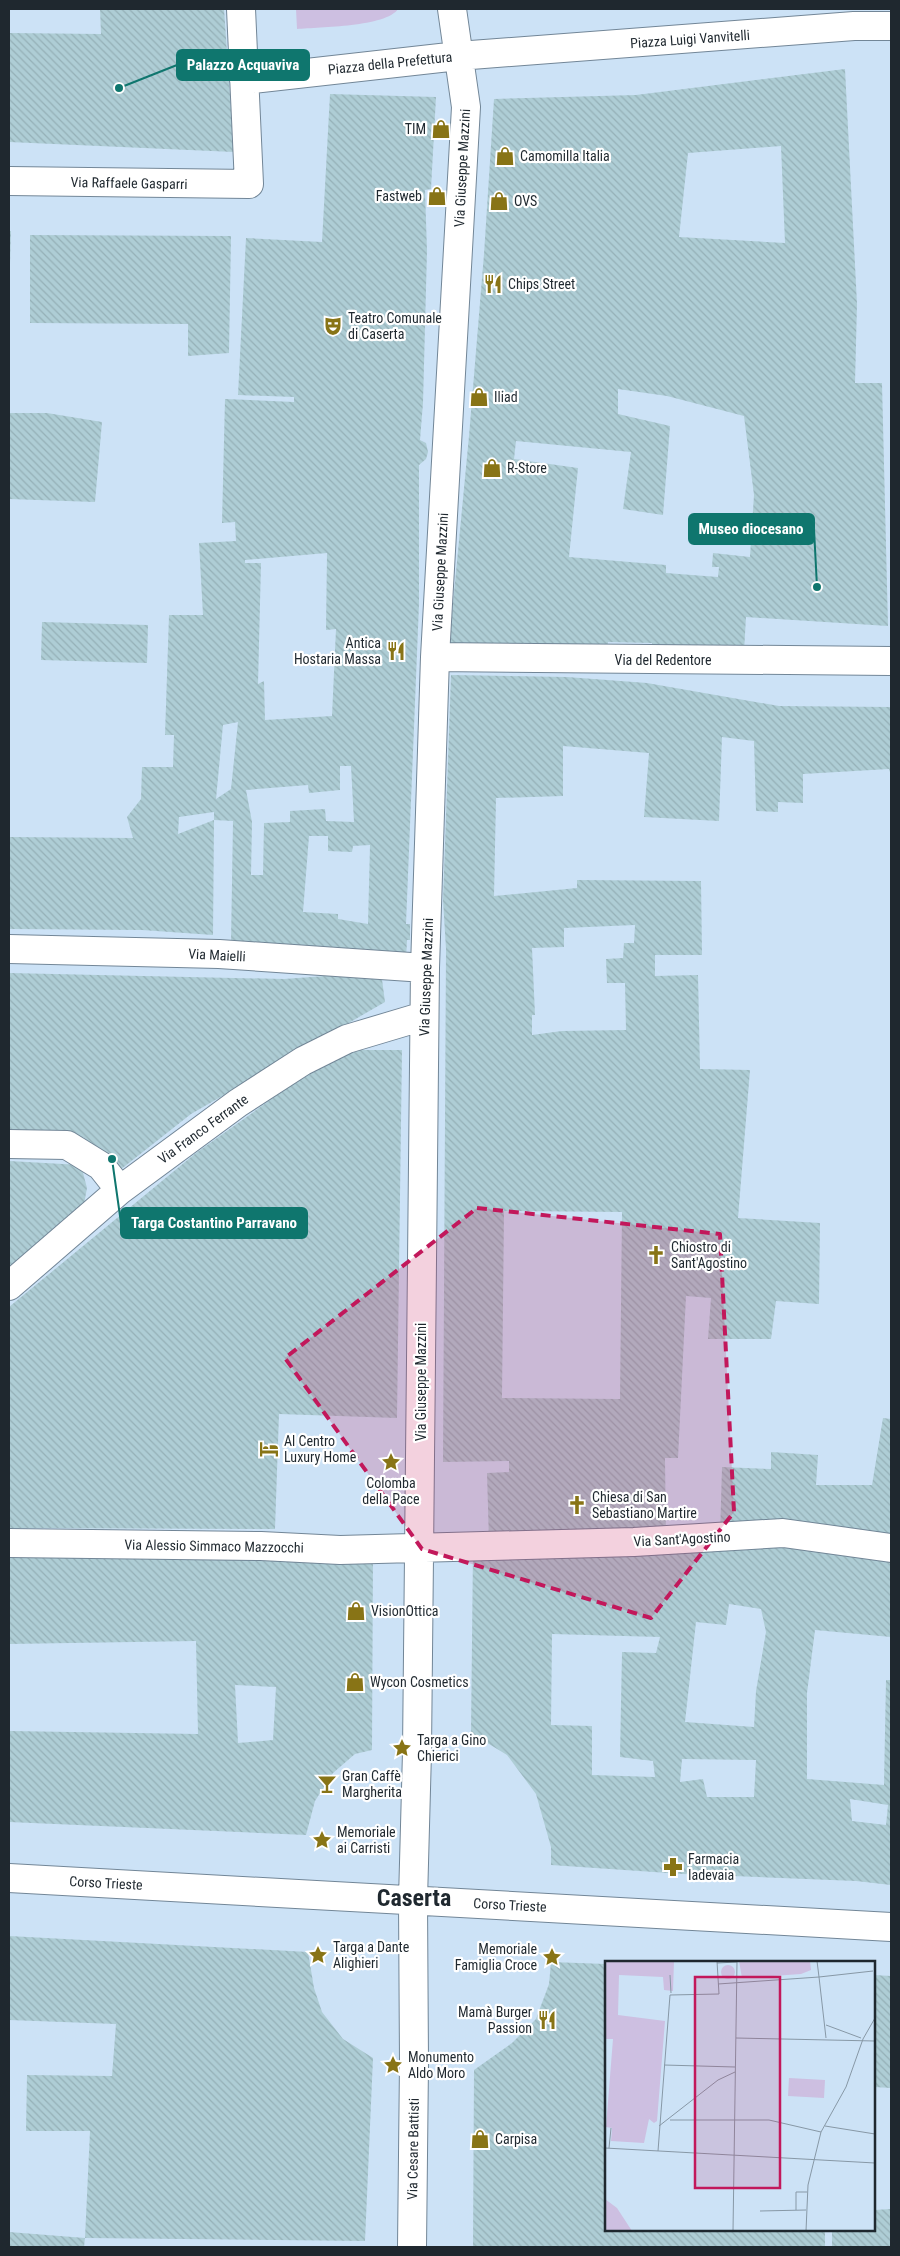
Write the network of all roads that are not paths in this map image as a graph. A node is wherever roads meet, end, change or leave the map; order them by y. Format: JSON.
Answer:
{"nodes":[{"id":1,"x":241,"y":9,"type":"edge"},
{"id":2,"x":452,"y":9,"type":"edge"},
{"id":3,"x":891,"y":26,"type":"edge"},
{"id":4,"x":489,"y":54,"type":"joint"},
{"id":5,"x":458,"y":56,"type":"junction"},
{"id":6,"x":244,"y":80,"type":"junction"},
{"id":7,"x":9,"y":181,"type":"edge"},
{"id":8,"x":435,"y":658,"type":"junction"},
{"id":9,"x":891,"y":661,"type":"edge"},
{"id":10,"x":9,"y":949,"type":"edge"},
{"id":11,"x":425,"y":968,"type":"junction"},
{"id":12,"x":424,"y":1016,"type":"junction"},
{"id":13,"x":9,"y":1144,"type":"edge"},
{"id":14,"x":120,"y":1190,"type":"junction"},
{"id":15,"x":9,"y":1286,"type":"edge"},
{"id":16,"x":9,"y":1543,"type":"edge"},
{"id":17,"x":473,"y":1547,"type":"joint"},
{"id":18,"x":419,"y":1548,"type":"junction"},
{"id":19,"x":891,"y":1548,"type":"edge"},
{"id":20,"x":9,"y":1878,"type":"edge"},
{"id":21,"x":413,"y":1900,"type":"junction"},
{"id":22,"x":891,"y":1927,"type":"edge"},
{"id":23,"x":412,"y":2247,"type":"edge"}],
"edges":[{"from":1,"to":6,"type":"street"},
{"from":2,"to":5,"type":"street"},
{"from":3,"to":4,"type":"street","name":"Piazza Luigi Vanvitelli"},
{"from":4,"to":5,"type":"street","name":"Piazza della Prefettura"},
{"from":5,"to":6,"type":"street","name":"Piazza della Prefettura"},
{"from":5,"to":8,"type":"street","name":"Via Giuseppe Mazzini"},
{"from":6,"to":7,"type":"street","name":"Via Raffaele Gasparri"},
{"from":8,"to":9,"type":"street","name":"Via del Redentore"},
{"from":8,"to":11,"type":"street","name":"Via Giuseppe Mazzini"},
{"from":10,"to":11,"type":"street","name":"Via Maielli"},
{"from":11,"to":12,"type":"street","name":"Via Giuseppe Mazzini"},
{"from":12,"to":14,"type":"street","name":"Via Franco Ferrante"},
{"from":12,"to":18,"type":"street","name":"Via Giuseppe Mazzini"},
{"from":13,"to":14,"type":"street"},
{"from":14,"to":15,"type":"street","name":"Via Franco Ferrante"},
{"from":16,"to":18,"type":"street","name":"Via Alessio Simmaco Mazzocchi"},
{"from":17,"to":18,"type":"street","name":"Via Alessio Simmaco Mazzocchi"},
{"from":17,"to":19,"type":"street","name":"Via Sant'Agostino"},
{"from":18,"to":21,"type":"street","name":"Via Giuseppe Mazzini"},
{"from":20,"to":21,"type":"street","name":"Corso Trieste"},
{"from":21,"to":22,"type":"street","name":"Corso Trieste"},
{"from":21,"to":23,"type":"street","name":"Via Cesare Battisti"}]}
